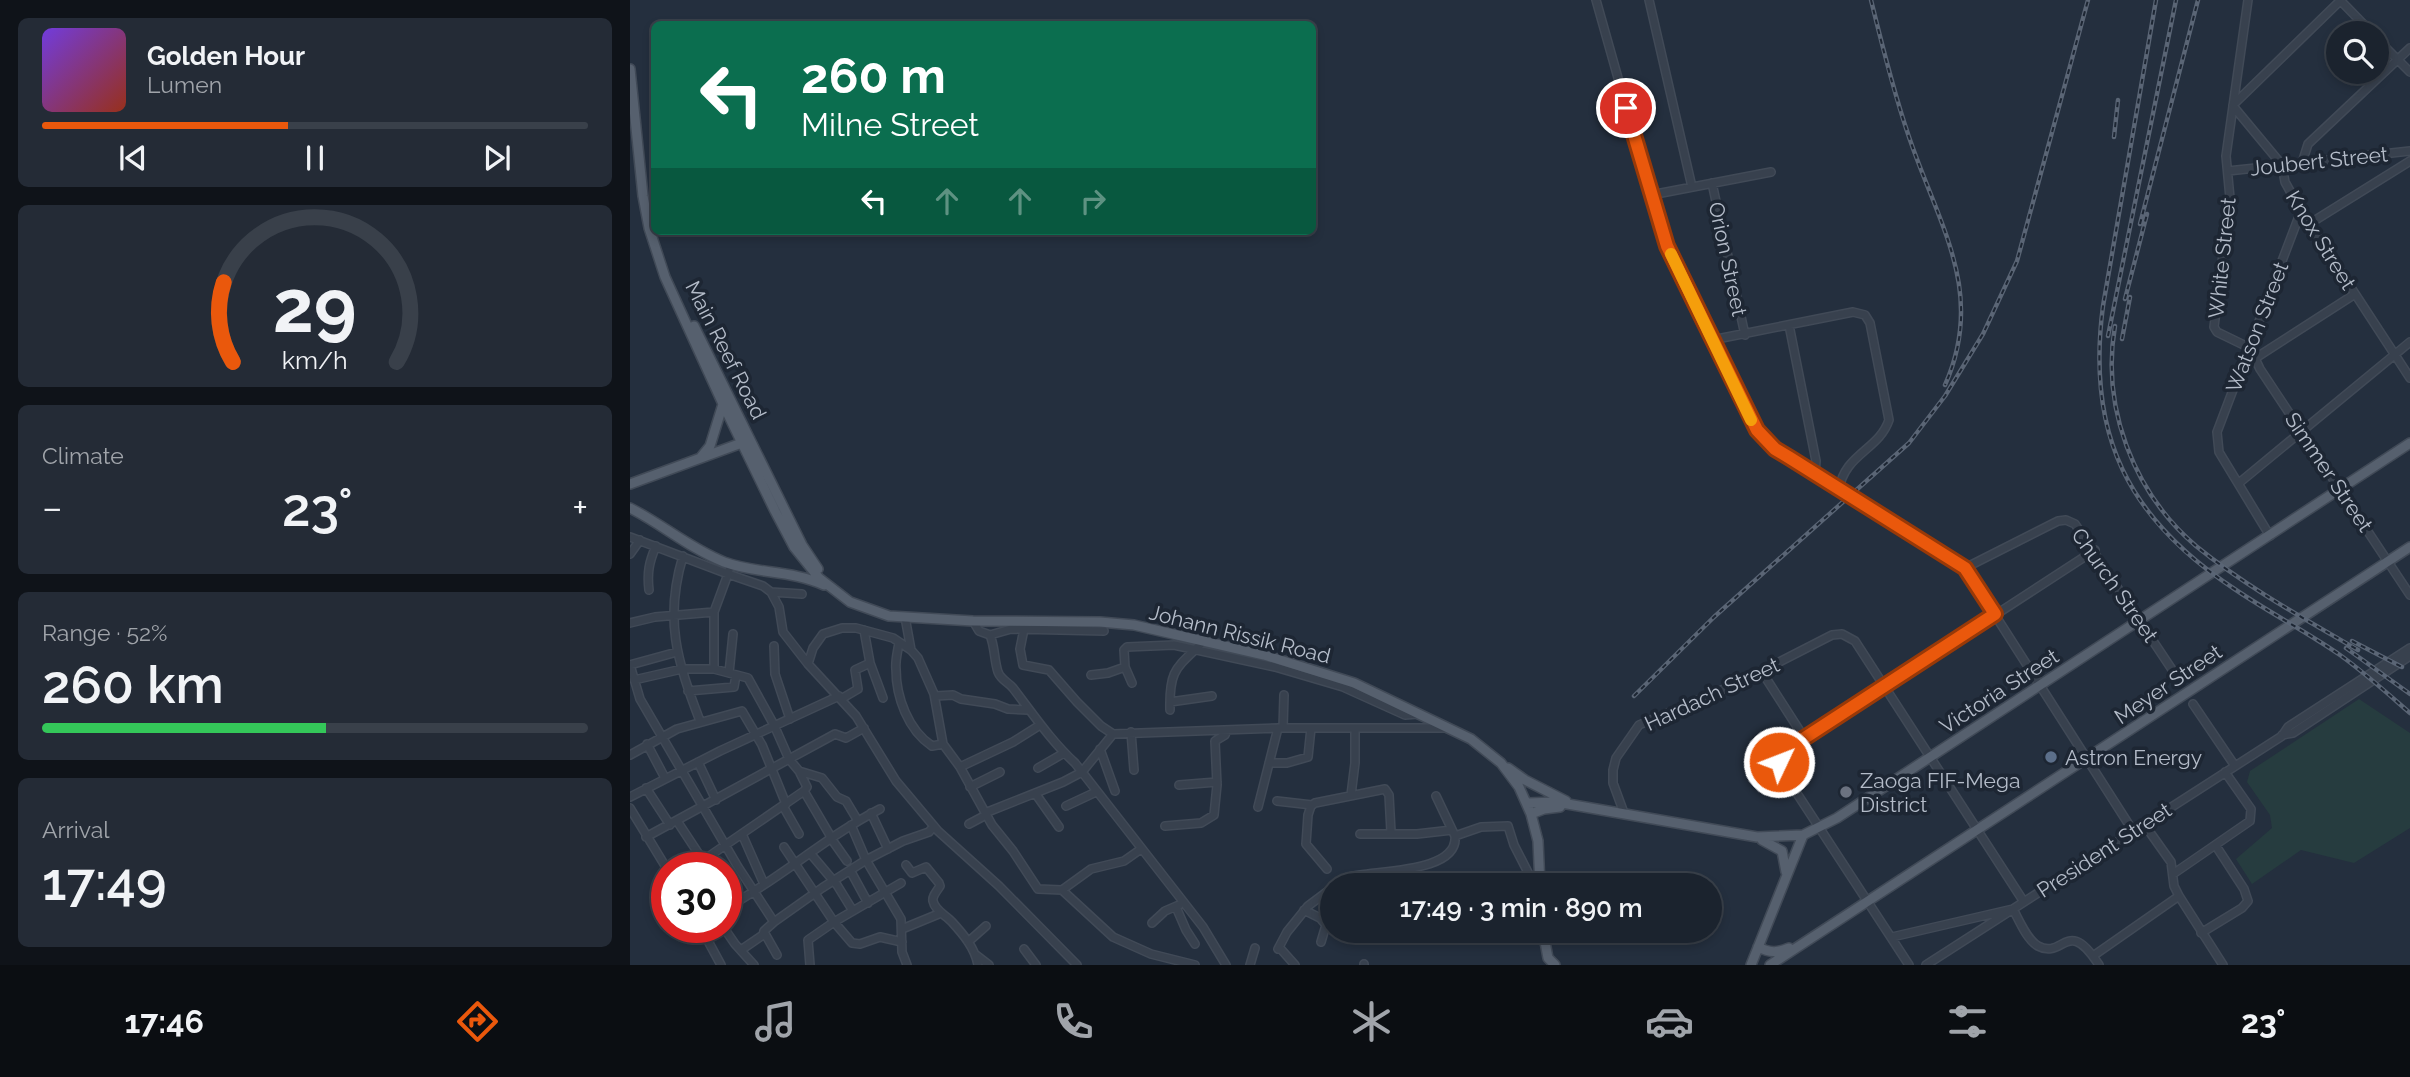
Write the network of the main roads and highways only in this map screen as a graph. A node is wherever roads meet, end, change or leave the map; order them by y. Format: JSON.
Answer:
{"nodes":[{"id":1,"x":630,"y":69,"type":"edge"},
{"id":2,"x":651,"y":233,"type":"edge"},
{"id":3,"x":652,"y":235,"type":"edge"},
{"id":4,"x":664,"y":269,"type":"junction"},
{"id":5,"x":723,"y":404,"type":"junction"},
{"id":6,"x":746,"y":441,"type":"junction"},
{"id":7,"x":2410,"y":443,"type":"edge"},
{"id":8,"x":700,"y":459,"type":"junction"},
{"id":9,"x":630,"y":484,"type":"edge"},
{"id":10,"x":630,"y":508,"type":"edge"},
{"id":11,"x":2410,"y":547,"type":"edge"},
{"id":12,"x":838,"y":593,"type":"junction"},
{"id":13,"x":1502,"y":763,"type":"junction"},
{"id":14,"x":1528,"y":803,"type":"junction"},
{"id":15,"x":1569,"y":805,"type":"junction"},
{"id":16,"x":1580,"y":807,"type":"junction"},
{"id":17,"x":1531,"y":814,"type":"junction"},
{"id":18,"x":1803,"y":835,"type":"junction"},
{"id":19,"x":1756,"y":837,"type":"junction"},
{"id":20,"x":1539,"y":873,"type":"edge"},
{"id":21,"x":1786,"y":874,"type":"junction"},
{"id":22,"x":1546,"y":943,"type":"edge"},
{"id":23,"x":1804,"y":943,"type":"junction"},
{"id":24,"x":1758,"y":947,"type":"junction"},
{"id":25,"x":1552,"y":963,"type":"edge"},
{"id":26,"x":1751,"y":965,"type":"edge"},
{"id":27,"x":1770,"y":965,"type":"edge"}],
"edges":[{"from":1,"to":2,"type":"main road","name":"Main Reef Road"},
{"from":3,"to":4,"type":"main road","name":"Main Reef Road"},
{"from":4,"to":5,"type":"main road","name":"Main Reef Road"},
{"from":4,"to":6,"type":"main road","name":"Main Reef Road"},
{"from":5,"to":6,"type":"main road","name":"Main Reef Road"},
{"from":5,"to":8,"type":"main road"},
{"from":6,"to":8,"type":"main road","name":"Main Reef Road"},
{"from":6,"to":12,"type":"main road","name":"Johann Rissik Road"},
{"from":7,"to":18,"type":"main road","name":"Victoria Street"},
{"from":8,"to":9,"type":"main road","name":"Main Reef Road"},
{"from":10,"to":12,"type":"main road"},
{"from":11,"to":23,"type":"main road","name":"Meyer Street"},
{"from":12,"to":13,"type":"main road","name":"Johann Rissik Road"},
{"from":13,"to":14,"type":"main road","name":"Johann Rissik Road"},
{"from":13,"to":16,"type":"main road"},
{"from":14,"to":15,"type":"main road","name":"Victoria Street"},
{"from":14,"to":17,"type":"main road","name":"Johann Rissik Road"},
{"from":15,"to":16,"type":"main road","name":"Victoria Street"},
{"from":15,"to":17,"type":"main road","name":"Victoria Street"},
{"from":16,"to":19,"type":"main road","name":"Victoria Street"},
{"from":17,"to":20,"type":"main road","name":"Johann Rissik Road"},
{"from":18,"to":19,"type":"main road","name":"Victoria Street"},
{"from":18,"to":21,"type":"main road"},
{"from":19,"to":21,"type":"main road"},
{"from":21,"to":24,"type":"main road"},
{"from":22,"to":25,"type":"main road"},
{"from":23,"to":24,"type":"main road"},
{"from":23,"to":27,"type":"main road","name":"Meyer Street"},
{"from":24,"to":26,"type":"main road"}]}
